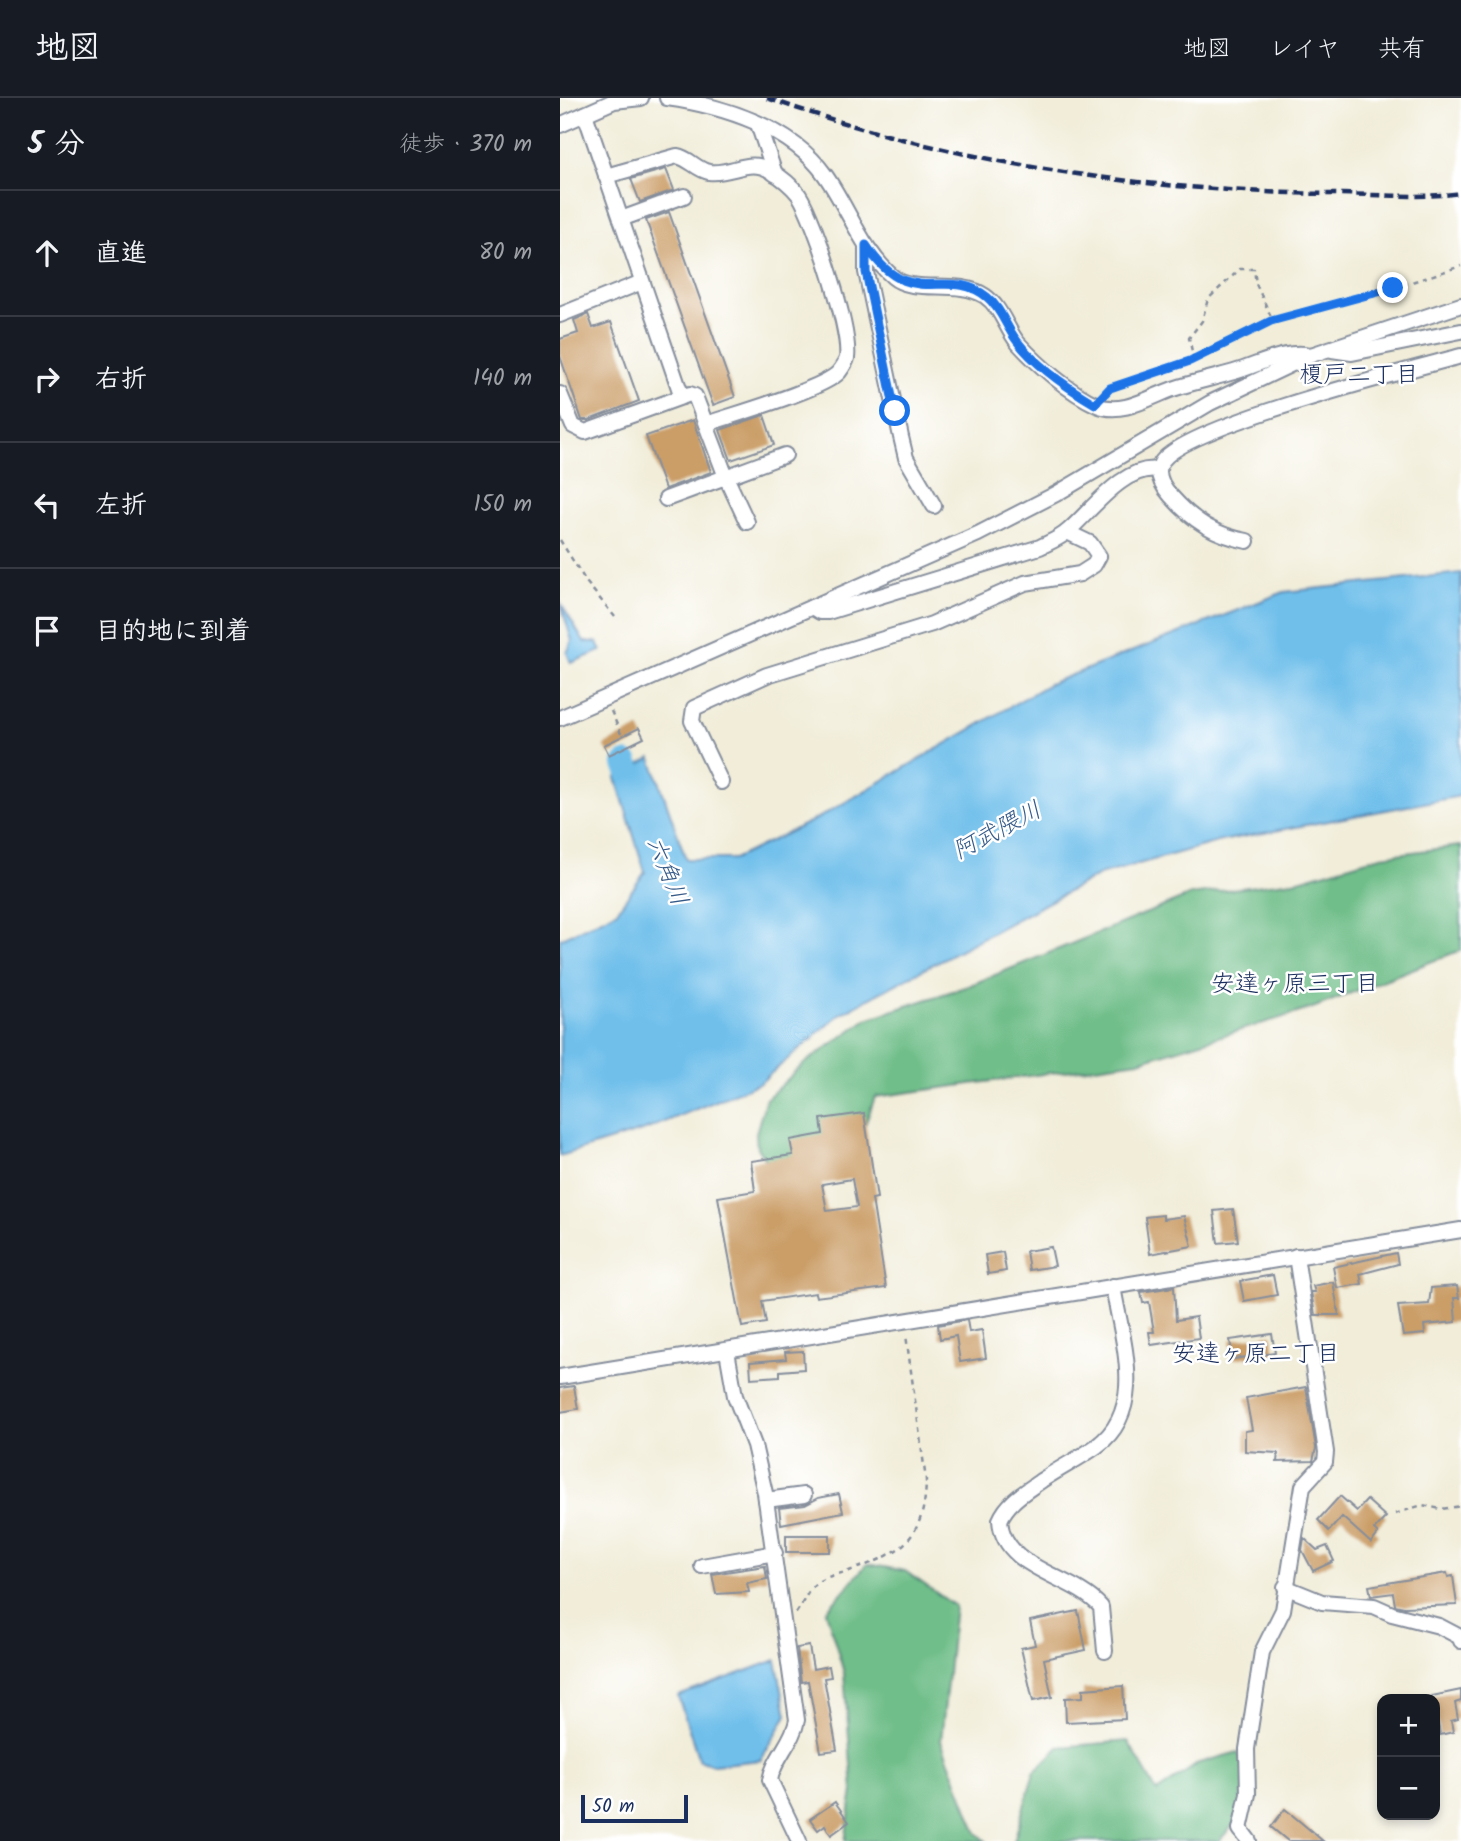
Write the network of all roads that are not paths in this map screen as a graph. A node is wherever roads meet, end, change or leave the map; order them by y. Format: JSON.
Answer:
{"nodes":[{"id":1,"x":642,"y":98,"type":"edge"},
{"id":2,"x":667,"y":98,"type":"edge"},
{"id":3,"x":584,"y":114,"type":"junction"},
{"id":4,"x":758,"y":124,"type":"junction"},
{"id":5,"x":560,"y":125,"type":"edge"},
{"id":6,"x":775,"y":174,"type":"junction"},
{"id":7,"x":606,"y":176,"type":"junction"},
{"id":8,"x":684,"y":196,"type":"dead end"},
{"id":9,"x":621,"y":219,"type":"junction"},
{"id":10,"x":866,"y":245,"type":"junction"},
{"id":11,"x":642,"y":282,"type":"junction"},
{"id":12,"x":1461,"y":305,"type":"edge"},
{"id":13,"x":560,"y":315,"type":"edge"},
{"id":14,"x":1461,"y":331,"type":"edge"},
{"id":15,"x":1331,"y":349,"type":"junction"},
{"id":16,"x":1311,"y":355,"type":"junction"},
{"id":17,"x":1461,"y":356,"type":"edge"},
{"id":18,"x":560,"y":394,"type":"edge"},
{"id":19,"x":682,"y":397,"type":"junction"},
{"id":20,"x":706,"y":424,"type":"junction"},
{"id":21,"x":785,"y":455,"type":"dead end"},
{"id":22,"x":1158,"y":470,"type":"junction"},
{"id":23,"x":726,"y":477,"type":"junction"},
{"id":24,"x":666,"y":499,"type":"dead end"},
{"id":25,"x":934,"y":506,"type":"dead end"},
{"id":26,"x":747,"y":522,"type":"dead end"},
{"id":27,"x":1067,"y":532,"type":"junction"},
{"id":28,"x":1247,"y":541,"type":"dead end"},
{"id":29,"x":812,"y":607,"type":"junction"},
{"id":30,"x":560,"y":719,"type":"edge"},
{"id":31,"x":722,"y":782,"type":"dead end"},
{"id":32,"x":1461,"y":1230,"type":"edge"},
{"id":33,"x":1296,"y":1256,"type":"junction"},
{"id":34,"x":1113,"y":1286,"type":"junction"},
{"id":35,"x":727,"y":1351,"type":"junction"},
{"id":36,"x":560,"y":1377,"type":"edge"},
{"id":37,"x":804,"y":1495,"type":"dead end"},
{"id":38,"x":766,"y":1500,"type":"junction"},
{"id":39,"x":775,"y":1553,"type":"junction"},
{"id":40,"x":702,"y":1566,"type":"dead end"},
{"id":41,"x":1285,"y":1587,"type":"junction"},
{"id":42,"x":1461,"y":1641,"type":"edge"},
{"id":43,"x":1105,"y":1651,"type":"dead end"},
{"id":44,"x":799,"y":1841,"type":"edge"},
{"id":45,"x":1249,"y":1841,"type":"edge"}],
"edges":[{"from":1,"to":3,"type":"street"},
{"from":2,"to":4,"type":"street"},
{"from":3,"to":5,"type":"street"},
{"from":3,"to":7,"type":"street"},
{"from":4,"to":6,"type":"street"},
{"from":4,"to":10,"type":"street"},
{"from":6,"to":7,"type":"street"},
{"from":6,"to":20,"type":"street"},
{"from":7,"to":9,"type":"street"},
{"from":8,"to":9,"type":"street"},
{"from":9,"to":11,"type":"street"},
{"from":10,"to":16,"type":"street"},
{"from":10,"to":25,"type":"street"},
{"from":11,"to":13,"type":"street"},
{"from":11,"to":19,"type":"street"},
{"from":12,"to":15,"type":"street"},
{"from":14,"to":15,"type":"street"},
{"from":15,"to":16,"type":"street"},
{"from":16,"to":29,"type":"street"},
{"from":17,"to":22,"type":"street"},
{"from":18,"to":19,"type":"street"},
{"from":19,"to":20,"type":"street"},
{"from":20,"to":23,"type":"street"},
{"from":21,"to":23,"type":"street"},
{"from":22,"to":27,"type":"street"},
{"from":22,"to":28,"type":"street"},
{"from":23,"to":24,"type":"street"},
{"from":23,"to":26,"type":"street"},
{"from":27,"to":29,"type":"street"},
{"from":27,"to":31,"type":"street"},
{"from":29,"to":30,"type":"street"},
{"from":32,"to":33,"type":"street"},
{"from":33,"to":34,"type":"street"},
{"from":33,"to":41,"type":"street"},
{"from":34,"to":35,"type":"street"},
{"from":34,"to":43,"type":"street"},
{"from":35,"to":36,"type":"street"},
{"from":35,"to":38,"type":"street"},
{"from":37,"to":38,"type":"street"},
{"from":38,"to":39,"type":"street"},
{"from":39,"to":40,"type":"street"},
{"from":39,"to":44,"type":"street"},
{"from":41,"to":42,"type":"street"},
{"from":41,"to":45,"type":"street"}]}
